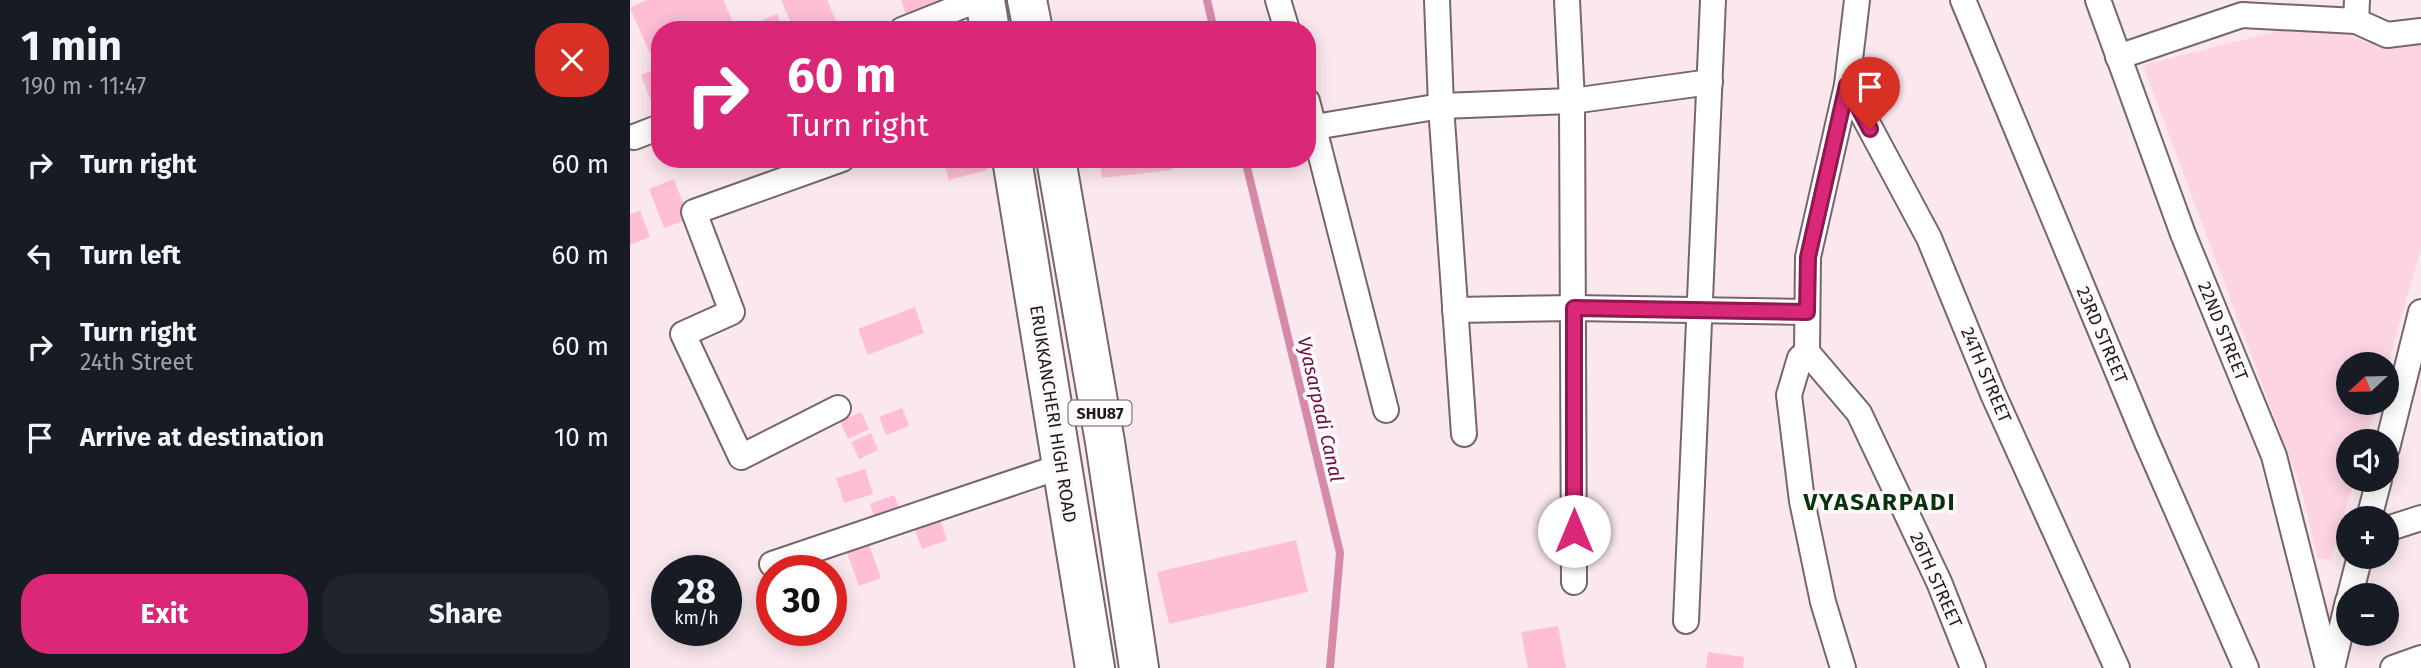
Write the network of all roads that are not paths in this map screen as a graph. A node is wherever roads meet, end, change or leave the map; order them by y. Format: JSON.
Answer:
{"nodes":[{"id":1,"x":977,"y":0,"type":"edge"},
{"id":2,"x":985,"y":0,"type":"edge"},
{"id":3,"x":1027,"y":0,"type":"edge"},
{"id":4,"x":1278,"y":0,"type":"edge"},
{"id":5,"x":1437,"y":0,"type":"edge"},
{"id":6,"x":1567,"y":0,"type":"edge"},
{"id":7,"x":1713,"y":0,"type":"edge"},
{"id":8,"x":1857,"y":0,"type":"edge"},
{"id":9,"x":1963,"y":0,"type":"edge"},
{"id":10,"x":2098,"y":0,"type":"edge"},
{"id":11,"x":2240,"y":7,"type":"edge"},
{"id":12,"x":2356,"y":10,"type":"edge"},
{"id":13,"x":924,"y":21,"type":"edge"},
{"id":14,"x":988,"y":21,"type":"edge"},
{"id":15,"x":1030,"y":21,"type":"edge"},
{"id":16,"x":1284,"y":21,"type":"edge"},
{"id":17,"x":2421,"y":31,"type":"edge"},
{"id":18,"x":2118,"y":57,"type":"junction"},
{"id":19,"x":1710,"y":82,"type":"junction"},
{"id":20,"x":1847,"y":85,"type":"junction"},
{"id":21,"x":1572,"y":101,"type":"junction"},
{"id":22,"x":1441,"y":106,"type":"junction"},
{"id":23,"x":1316,"y":127,"type":"edge"},
{"id":24,"x":651,"y":130,"type":"edge"},
{"id":25,"x":1316,"y":131,"type":"edge"},
{"id":26,"x":634,"y":137,"type":"dead end"},
{"id":27,"x":817,"y":168,"type":"edge"},
{"id":28,"x":1013,"y":168,"type":"edge"},
{"id":29,"x":1058,"y":168,"type":"edge"},
{"id":30,"x":1574,"y":308,"type":"junction"},
{"id":31,"x":1455,"y":310,"type":"junction"},
{"id":32,"x":1700,"y":310,"type":"junction"},
{"id":33,"x":1807,"y":312,"type":"junction"},
{"id":34,"x":2421,"y":312,"type":"edge"},
{"id":35,"x":1807,"y":352,"type":"junction"},
{"id":36,"x":2413,"y":375,"type":"edge"},
{"id":37,"x":838,"y":408,"type":"dead end"},
{"id":38,"x":1386,"y":410,"type":"dead end"},
{"id":39,"x":2394,"y":429,"type":"edge"},
{"id":40,"x":1464,"y":434,"type":"dead end"},
{"id":41,"x":1062,"y":466,"type":"junction"},
{"id":42,"x":2421,"y":518,"type":"edge"},
{"id":43,"x":2399,"y":525,"type":"edge"},
{"id":44,"x":799,"y":555,"type":"edge"},
{"id":45,"x":1574,"y":582,"type":"dead end"},
{"id":46,"x":1686,"y":621,"type":"dead end"},
{"id":47,"x":2336,"y":646,"type":"edge"},
{"id":48,"x":2421,"y":658,"type":"edge"},
{"id":49,"x":1095,"y":668,"type":"edge"},
{"id":50,"x":1139,"y":668,"type":"edge"},
{"id":51,"x":1843,"y":668,"type":"edge"},
{"id":52,"x":1973,"y":668,"type":"edge"},
{"id":53,"x":2117,"y":668,"type":"edge"},
{"id":54,"x":2246,"y":668,"type":"edge"},
{"id":55,"x":2330,"y":668,"type":"edge"},
{"id":56,"x":2393,"y":668,"type":"edge"}],
"edges":[{"from":1,"to":13,"type":"street"},
{"from":2,"to":14,"type":"main road"},
{"from":3,"to":15,"type":"main road"},
{"from":4,"to":16,"type":"street"},
{"from":5,"to":22,"type":"street"},
{"from":6,"to":21,"type":"street"},
{"from":7,"to":19,"type":"street"},
{"from":8,"to":20,"type":"street"},
{"from":9,"to":54,"type":"street","name":"23RD STREET"},
{"from":10,"to":18,"type":"street","name":"22ND STREET"},
{"from":11,"to":12,"type":"street"},
{"from":11,"to":18,"type":"street"},
{"from":12,"to":17,"type":"street"},
{"from":18,"to":55,"type":"street","name":"22ND STREET"},
{"from":19,"to":21,"type":"street"},
{"from":19,"to":32,"type":"street"},
{"from":20,"to":33,"type":"street"},
{"from":20,"to":53,"type":"street","name":"24TH STREET"},
{"from":21,"to":22,"type":"street"},
{"from":21,"to":30,"type":"street"},
{"from":22,"to":23,"type":"street"},
{"from":22,"to":31,"type":"street"},
{"from":24,"to":26,"type":"street"},
{"from":25,"to":38,"type":"street"},
{"from":27,"to":37,"type":"street"},
{"from":28,"to":41,"type":"main road","name":"ERUKKANCHERI HIGH ROAD","number":"SHU87"},
{"from":29,"to":50,"type":"main road","number":"SHU87"},
{"from":30,"to":31,"type":"street"},
{"from":30,"to":32,"type":"street"},
{"from":30,"to":45,"type":"street"},
{"from":31,"to":40,"type":"street"},
{"from":32,"to":33,"type":"street"},
{"from":32,"to":46,"type":"street"},
{"from":33,"to":35,"type":"street"},
{"from":34,"to":36,"type":"street"},
{"from":35,"to":51,"type":"street"},
{"from":35,"to":52,"type":"street","name":"26TH STREET"},
{"from":36,"to":39,"type":"street"},
{"from":41,"to":44,"type":"street"},
{"from":41,"to":49,"type":"main road","name":"ERUKKANCHERI HIGH ROAD","number":"SHU87"},
{"from":42,"to":43,"type":"street"},
{"from":47,"to":55,"type":"street"},
{"from":48,"to":56,"type":"street"}]}
